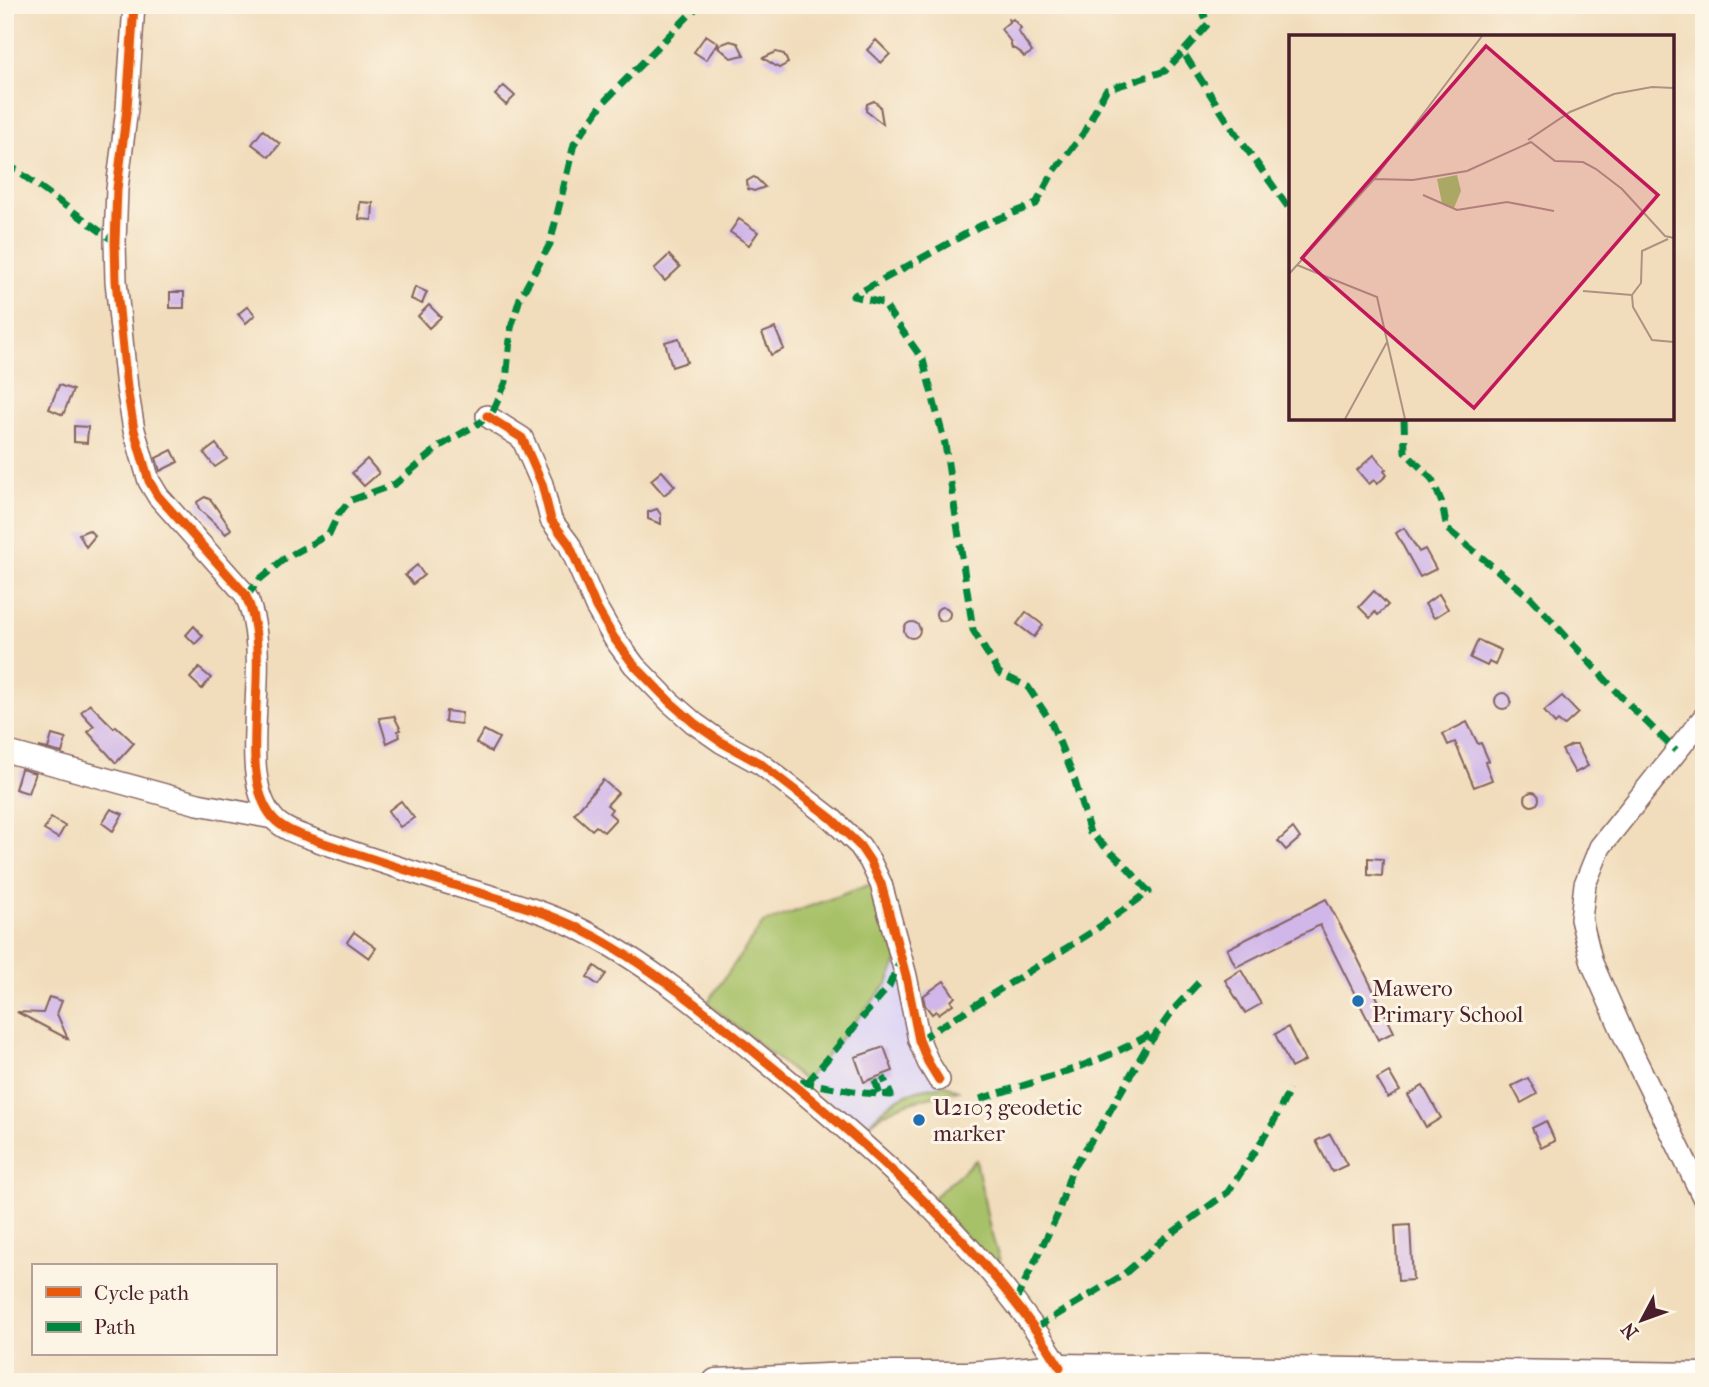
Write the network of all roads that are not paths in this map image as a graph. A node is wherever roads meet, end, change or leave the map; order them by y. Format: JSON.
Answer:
{"nodes":[{"id":1,"x":134,"y":5,"type":"edge"},
{"id":2,"x":487,"y":416,"type":"dead end"},
{"id":3,"x":1704,"y":717,"type":"edge"},
{"id":4,"x":5,"y":751,"type":"edge"},
{"id":5,"x":274,"y":818,"type":"junction"},
{"id":6,"x":939,"y":1080,"type":"dead end"},
{"id":7,"x":1704,"y":1199,"type":"edge"},
{"id":8,"x":1060,"y":1367,"type":"junction"},
{"id":9,"x":1704,"y":1376,"type":"edge"},
{"id":10,"x":716,"y":1382,"type":"edge"}],
"edges":[{"from":1,"to":5,"type":"street"},
{"from":2,"to":6,"type":"street"},
{"from":3,"to":7,"type":"street"},
{"from":4,"to":5,"type":"street"},
{"from":5,"to":8,"type":"street"},
{"from":8,"to":9,"type":"main road"},
{"from":8,"to":10,"type":"main road"}]}
